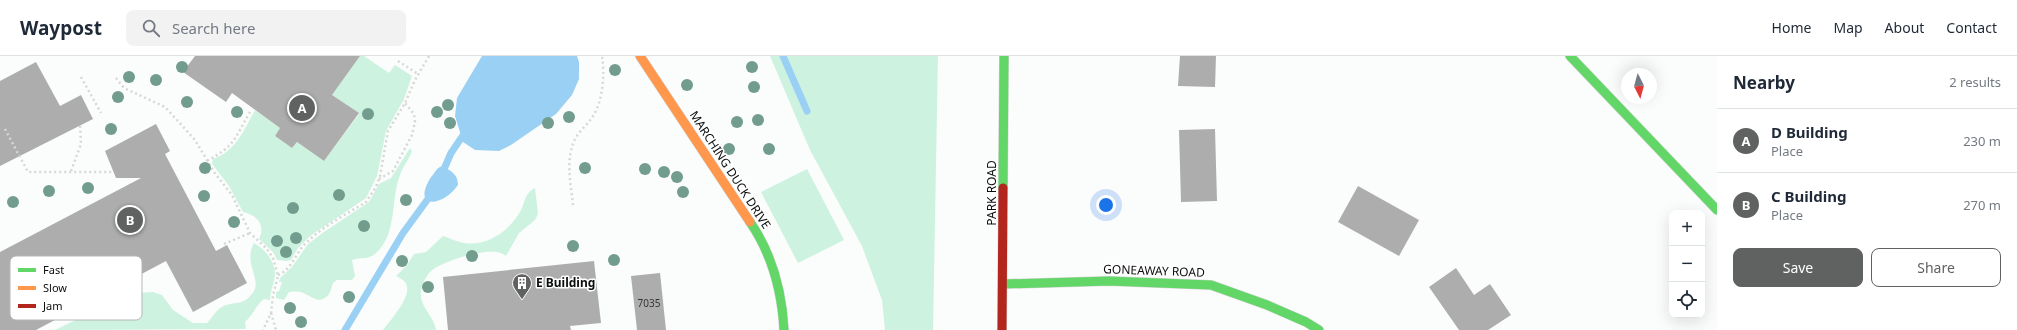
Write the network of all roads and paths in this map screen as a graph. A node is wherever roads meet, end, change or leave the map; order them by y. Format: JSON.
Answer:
{"nodes":[{"id":1,"x":428,"y":56,"type":"edge"},
{"id":2,"x":602,"y":56,"type":"edge"},
{"id":3,"x":640,"y":56,"type":"edge"},
{"id":4,"x":1004,"y":56,"type":"edge"},
{"id":5,"x":1570,"y":56,"type":"edge"},
{"id":6,"x":398,"y":61,"type":"dead end"},
{"id":7,"x":418,"y":74,"type":"junction"},
{"id":8,"x":81,"y":77,"type":"dead end"},
{"id":9,"x":116,"y":78,"type":"dead end"},
{"id":10,"x":405,"y":103,"type":"junction"},
{"id":11,"x":250,"y":112,"type":"dead end"},
{"id":12,"x":101,"y":114,"type":"dead end"},
{"id":13,"x":80,"y":124,"type":"dead end"},
{"id":14,"x":5,"y":129,"type":"dead end"},
{"id":15,"x":207,"y":161,"type":"junction"},
{"id":16,"x":71,"y":171,"type":"junction"},
{"id":17,"x":114,"y":172,"type":"dead end"},
{"id":18,"x":379,"y":179,"type":"junction"},
{"id":19,"x":573,"y":205,"type":"dead end"},
{"id":20,"x":1717,"y":210,"type":"edge"},
{"id":21,"x":250,"y":233,"type":"junction"},
{"id":22,"x":224,"y":244,"type":"dead end"},
{"id":23,"x":278,"y":274,"type":"junction"},
{"id":24,"x":1003,"y":284,"type":"junction"},
{"id":25,"x":271,"y":313,"type":"junction"},
{"id":26,"x":263,"y":330,"type":"edge"},
{"id":27,"x":276,"y":330,"type":"edge"},
{"id":28,"x":784,"y":330,"type":"edge"},
{"id":29,"x":1002,"y":330,"type":"edge"},
{"id":30,"x":1319,"y":330,"type":"edge"}],
"edges":[{"from":1,"to":7,"type":"path"},
{"from":2,"to":19,"type":"path"},
{"from":3,"to":28,"type":"street","name":"MARCHING DUCK DRIVE"},
{"from":4,"to":24,"type":"street","name":"PARK ROAD"},
{"from":5,"to":20,"type":"street"},
{"from":6,"to":7,"type":"path"},
{"from":7,"to":10,"type":"path"},
{"from":8,"to":12,"type":"path"},
{"from":9,"to":15,"type":"path"},
{"from":10,"to":18,"type":"path"},
{"from":10,"to":18,"type":"path"},
{"from":11,"to":15,"type":"path"},
{"from":13,"to":16,"type":"path"},
{"from":14,"to":16,"type":"path"},
{"from":15,"to":21,"type":"path"},
{"from":16,"to":17,"type":"path"},
{"from":18,"to":23,"type":"path"},
{"from":21,"to":22,"type":"path"},
{"from":21,"to":23,"type":"path"},
{"from":23,"to":25,"type":"path"},
{"from":24,"to":29,"type":"street","name":"PARK ROAD"},
{"from":24,"to":30,"type":"street","name":"GONEAWAY ROAD"},
{"from":25,"to":26,"type":"path"},
{"from":25,"to":27,"type":"path"}]}
